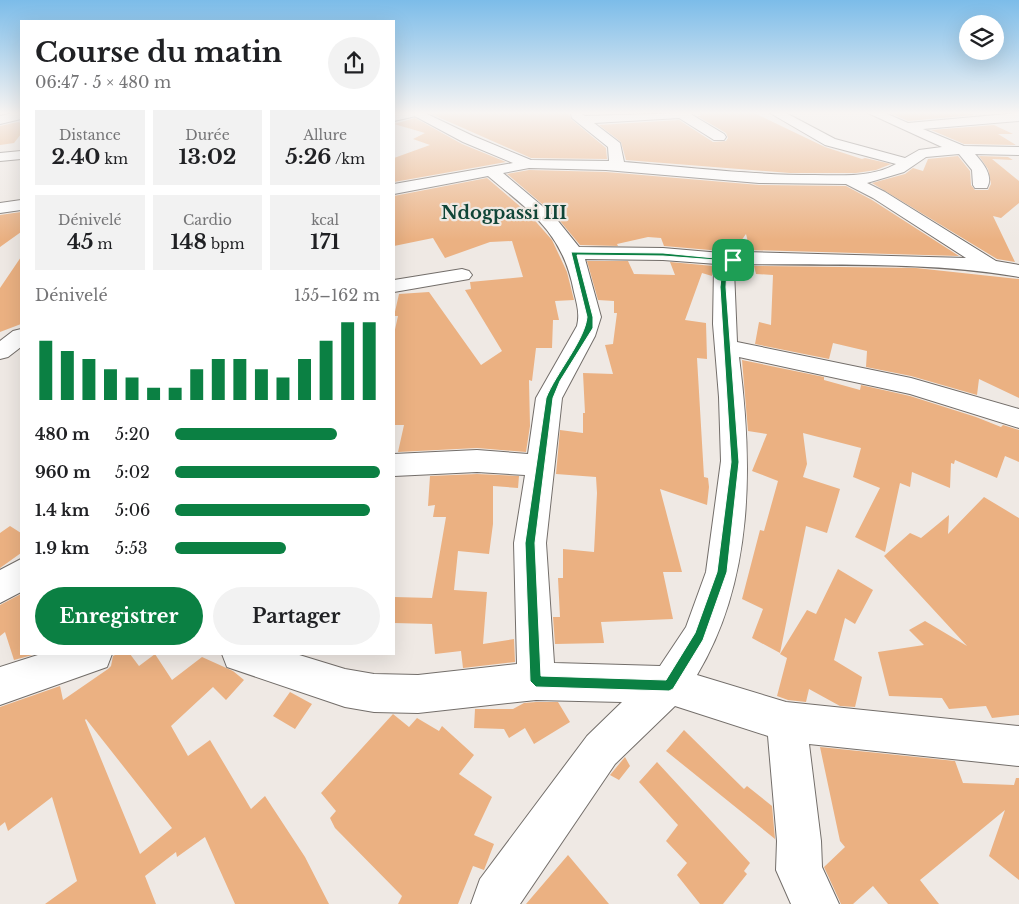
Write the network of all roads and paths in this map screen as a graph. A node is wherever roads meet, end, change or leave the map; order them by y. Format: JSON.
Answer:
{"nodes":[{"id":1,"x":19,"y":155,"type":"edge"},
{"id":2,"x":507,"y":155,"type":"edge"},
{"id":3,"x":616,"y":155,"type":"edge"},
{"id":4,"x":879,"y":155,"type":"edge"},
{"id":5,"x":920,"y":155,"type":"edge"},
{"id":6,"x":968,"y":155,"type":"edge"},
{"id":7,"x":0,"y":157,"type":"edge"},
{"id":8,"x":908,"y":163,"type":"junction"},
{"id":9,"x":529,"y":164,"type":"junction"},
{"id":10,"x":617,"y":166,"type":"junction"},
{"id":11,"x":491,"y":171,"type":"junction"},
{"id":12,"x":849,"y":180,"type":"junction"},
{"id":13,"x":981,"y":185,"type":"dead end"},
{"id":14,"x":395,"y":189,"type":"edge"},
{"id":15,"x":20,"y":205,"type":"edge"},
{"id":16,"x":0,"y":208,"type":"edge"},
{"id":17,"x":573,"y":253,"type":"junction"},
{"id":18,"x":733,"y":260,"type":"junction"},
{"id":19,"x":990,"y":266,"type":"junction"},
{"id":20,"x":1019,"y":271,"type":"edge"},
{"id":21,"x":462,"y":275,"type":"dead end"},
{"id":22,"x":395,"y":286,"type":"edge"},
{"id":23,"x":20,"y":337,"type":"edge"},
{"id":24,"x":726,"y":346,"type":"junction"},
{"id":25,"x":0,"y":352,"type":"edge"},
{"id":26,"x":1019,"y":419,"type":"edge"},
{"id":27,"x":395,"y":465,"type":"edge"},
{"id":28,"x":540,"y":465,"type":"junction"},
{"id":29,"x":20,"y":575,"type":"edge"},
{"id":30,"x":0,"y":588,"type":"edge"},
{"id":31,"x":91,"y":655,"type":"edge"},
{"id":32,"x":243,"y":655,"type":"edge"},
{"id":33,"x":536,"y":681,"type":"junction"},
{"id":34,"x":669,"y":685,"type":"junction"},
{"id":35,"x":0,"y":686,"type":"edge"},
{"id":36,"x":786,"y":722,"type":"junction"},
{"id":37,"x":1019,"y":746,"type":"edge"},
{"id":38,"x":495,"y":904,"type":"edge"},
{"id":39,"x":815,"y":904,"type":"edge"}],
"edges":[{"from":1,"to":7,"type":"street"},
{"from":2,"to":9,"type":"street"},
{"from":3,"to":10,"type":"street"},
{"from":4,"to":8,"type":"street"},
{"from":5,"to":8,"type":"street"},
{"from":6,"to":13,"type":"street"},
{"from":8,"to":12,"type":"street"},
{"from":9,"to":10,"type":"street"},
{"from":9,"to":11,"type":"street"},
{"from":10,"to":12,"type":"street"},
{"from":11,"to":14,"type":"street"},
{"from":11,"to":17,"type":"street"},
{"from":12,"to":19,"type":"street"},
{"from":15,"to":16,"type":"street"},
{"from":17,"to":18,"type":"street"},
{"from":17,"to":28,"type":"street"},
{"from":18,"to":19,"type":"street"},
{"from":18,"to":24,"type":"street"},
{"from":19,"to":20,"type":"street"},
{"from":21,"to":22,"type":"street"},
{"from":23,"to":25,"type":"street"},
{"from":24,"to":26,"type":"street"},
{"from":24,"to":34,"type":"street"},
{"from":27,"to":28,"type":"street"},
{"from":28,"to":33,"type":"street"},
{"from":29,"to":30,"type":"street"},
{"from":31,"to":35,"type":"street"},
{"from":32,"to":33,"type":"street"},
{"from":33,"to":34,"type":"street"},
{"from":34,"to":36,"type":"street"},
{"from":34,"to":38,"type":"street"},
{"from":36,"to":37,"type":"street"},
{"from":36,"to":39,"type":"street"}]}
